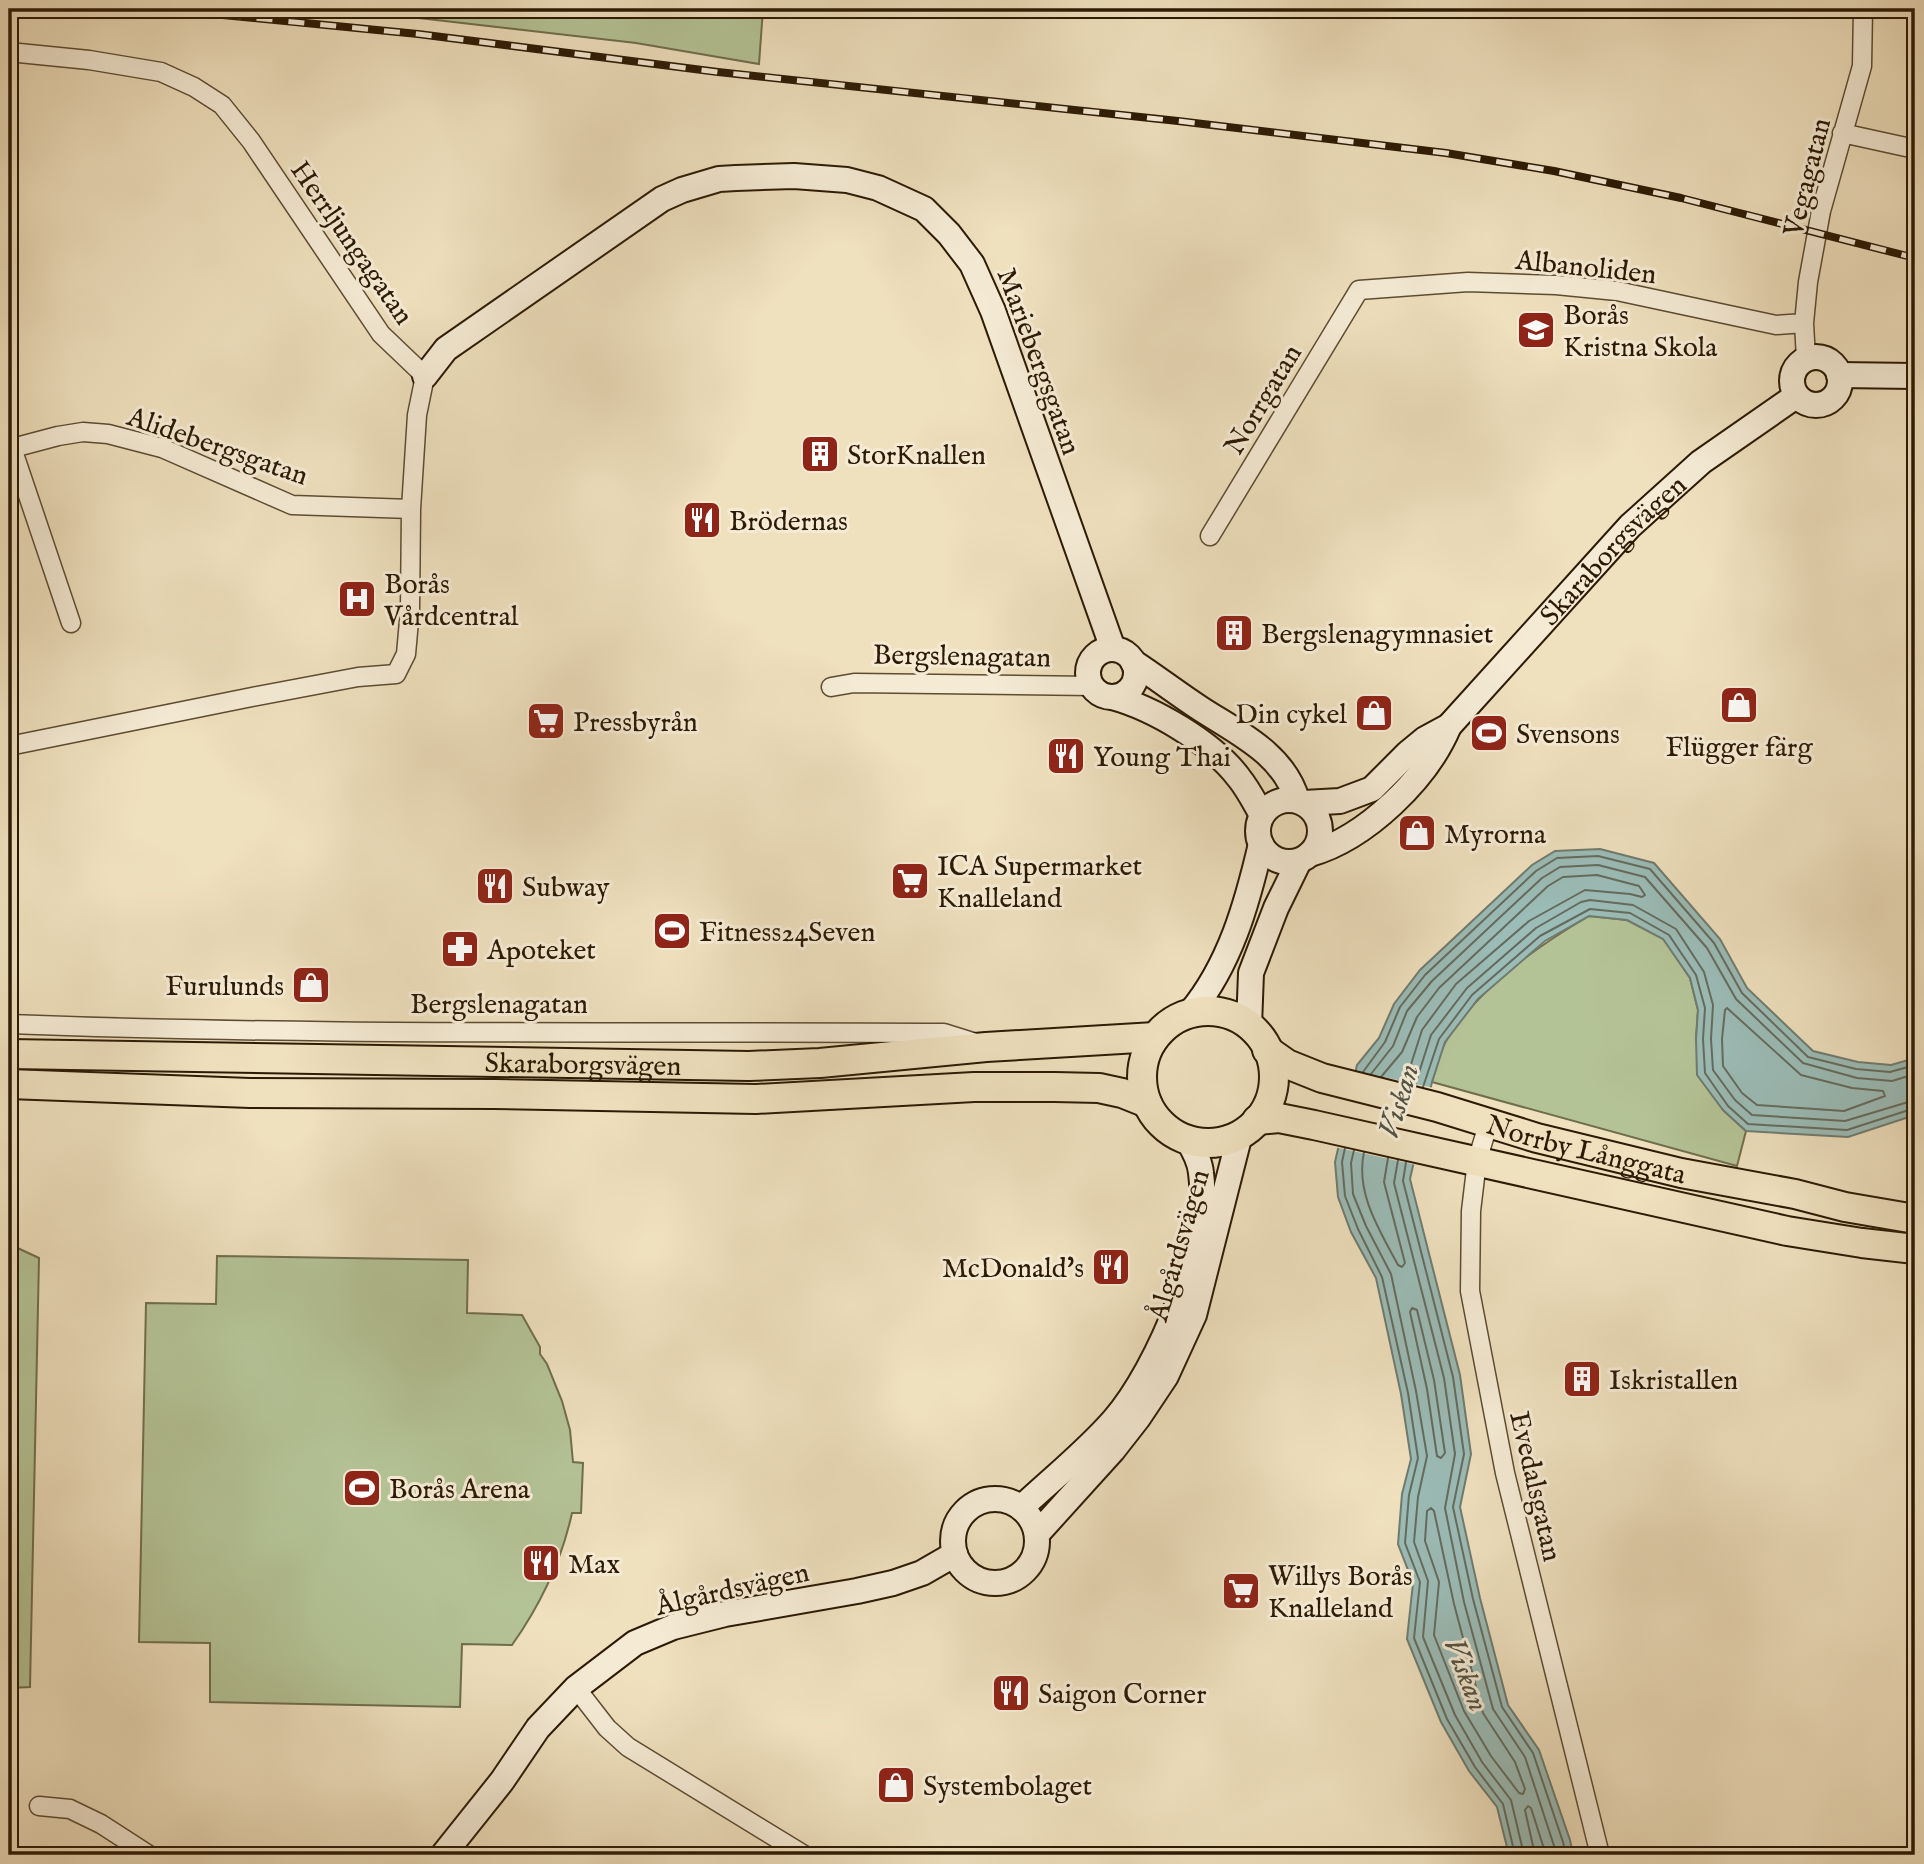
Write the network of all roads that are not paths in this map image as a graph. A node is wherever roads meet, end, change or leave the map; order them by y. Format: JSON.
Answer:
{"nodes":[{"id":1,"x":1863,"y":9,"type":"edge"},
{"id":2,"x":9,"y":52,"type":"edge"},
{"id":3,"x":1842,"y":133,"type":"junction"},
{"id":4,"x":1915,"y":149,"type":"edge"},
{"id":5,"x":1359,"y":290,"type":"joint"},
{"id":6,"x":1804,"y":323,"type":"junction"},
{"id":7,"x":1806,"y":359,"type":"junction"},
{"id":8,"x":1839,"y":375,"type":"junction"},
{"id":9,"x":425,"y":376,"type":"junction"},
{"id":10,"x":1915,"y":376,"type":"edge"},
{"id":11,"x":1796,"y":396,"type":"junction"},
{"id":12,"x":10,"y":445,"type":"edge"},
{"id":13,"x":411,"y":509,"type":"junction"},
{"id":14,"x":1210,"y":536,"type":"dead end"},
{"id":15,"x":71,"y":622,"type":"dead end"},
{"id":16,"x":1123,"y":655,"type":"junction"},
{"id":17,"x":831,"y":687,"type":"dead end"},
{"id":18,"x":1102,"y":692,"type":"junction"},
{"id":19,"x":1449,"y":726,"type":"junction"},
{"id":20,"x":9,"y":746,"type":"edge"},
{"id":21,"x":1301,"y":801,"type":"junction"},
{"id":22,"x":1262,"y":815,"type":"junction"},
{"id":23,"x":1261,"y":844,"type":"junction"},
{"id":24,"x":1305,"y":858,"type":"junction"},
{"id":25,"x":1190,"y":1013,"type":"junction"},
{"id":26,"x":9,"y":1024,"type":"edge"},
{"id":27,"x":1249,"y":1026,"type":"junction"},
{"id":28,"x":1155,"y":1037,"type":"junction"},
{"id":29,"x":986,"y":1047,"type":"junction"},
{"id":30,"x":1267,"y":1050,"type":"junction"},
{"id":31,"x":9,"y":1054,"type":"edge"},
{"id":32,"x":9,"y":1084,"type":"edge"},
{"id":33,"x":1147,"y":1102,"type":"junction"},
{"id":34,"x":1488,"y":1125,"type":"junction"},
{"id":35,"x":1249,"y":1127,"type":"junction"},
{"id":36,"x":1187,"y":1139,"type":"junction"},
{"id":37,"x":1477,"y":1161,"type":"junction"},
{"id":38,"x":1915,"y":1219,"type":"edge"},
{"id":39,"x":1915,"y":1249,"type":"edge"},
{"id":40,"x":1021,"y":1508,"type":"junction"},
{"id":41,"x":1037,"y":1534,"type":"junction"},
{"id":42,"x":955,"y":1554,"type":"junction"},
{"id":43,"x":576,"y":1688,"type":"junction"},
{"id":44,"x":38,"y":1806,"type":"dead end"},
{"id":45,"x":149,"y":1855,"type":"edge"},
{"id":46,"x":443,"y":1855,"type":"edge"},
{"id":47,"x":804,"y":1855,"type":"edge"},
{"id":48,"x":1600,"y":1855,"type":"edge"}],
"edges":[{"from":1,"to":3,"type":"street","name":"Vegagatan"},
{"from":2,"to":9,"type":"street","name":"Herrljungagatan"},
{"from":3,"to":4,"type":"street"},
{"from":3,"to":6,"type":"street","name":"Vegagatan"},
{"from":5,"to":6,"type":"street","name":"Albanoliden"},
{"from":5,"to":14,"type":"street","name":"Norrgatan"},
{"from":6,"to":7,"type":"street","name":"Vegagatan"},
{"from":7,"to":8,"type":"street"},
{"from":7,"to":11,"type":"street"},
{"from":8,"to":10,"type":"street"},
{"from":8,"to":11,"type":"street"},
{"from":9,"to":13,"type":"street"},
{"from":9,"to":16,"type":"street","name":"Mariebergsgatan"},
{"from":11,"to":19,"type":"street","name":"Skaraborgsvägen"},
{"from":12,"to":13,"type":"street","name":"Alidebergsgatan"},
{"from":12,"to":15,"type":"street"},
{"from":13,"to":20,"type":"street"},
{"from":16,"to":18,"type":"street"},
{"from":16,"to":18,"type":"street"},
{"from":16,"to":21,"type":"street"},
{"from":17,"to":18,"type":"street","name":"Bergslenagatan"},
{"from":18,"to":22,"type":"street","name":"Bergslenagatan"},
{"from":19,"to":21,"type":"street","name":"Skaraborgsvägen"},
{"from":19,"to":24,"type":"street","name":"Skaraborgsvägen"},
{"from":21,"to":22,"type":"street"},
{"from":21,"to":24,"type":"street"},
{"from":22,"to":23,"type":"street"},
{"from":23,"to":24,"type":"street"},
{"from":23,"to":25,"type":"street"},
{"from":24,"to":27,"type":"street"},
{"from":25,"to":27,"type":"main road"},
{"from":25,"to":28,"type":"main road"},
{"from":26,"to":29,"type":"street","name":"Bergslenagatan"},
{"from":27,"to":30,"type":"main road"},
{"from":28,"to":29,"type":"main road","name":"Skaraborgsvägen"},
{"from":28,"to":33,"type":"main road"},
{"from":29,"to":31,"type":"main road","name":"Skaraborgsvägen"},
{"from":30,"to":34,"type":"main road","name":"Norrby Långgata"},
{"from":30,"to":35,"type":"main road"},
{"from":32,"to":33,"type":"main road","name":"Skaraborgsvägen"},
{"from":33,"to":36,"type":"main road"},
{"from":34,"to":37,"type":"street","name":"Evedalsgatan"},
{"from":34,"to":38,"type":"main road","name":"Norrby Långgata"},
{"from":35,"to":36,"type":"main road"},
{"from":35,"to":37,"type":"main road","name":"Norrby Långgata"},
{"from":35,"to":41,"type":"street","name":"Ålgårdsvägen"},
{"from":36,"to":40,"type":"street","name":"Ålgårdsvägen"},
{"from":37,"to":39,"type":"main road","name":"Norrby Långgata"},
{"from":37,"to":48,"type":"street","name":"Evedalsgatan"},
{"from":40,"to":41,"type":"street"},
{"from":40,"to":42,"type":"street"},
{"from":41,"to":42,"type":"street"},
{"from":42,"to":43,"type":"street","name":"Ålgårdsvägen"},
{"from":43,"to":46,"type":"street","name":"Ålgårdsvägen"},
{"from":43,"to":47,"type":"street"},
{"from":44,"to":45,"type":"street"}]}
